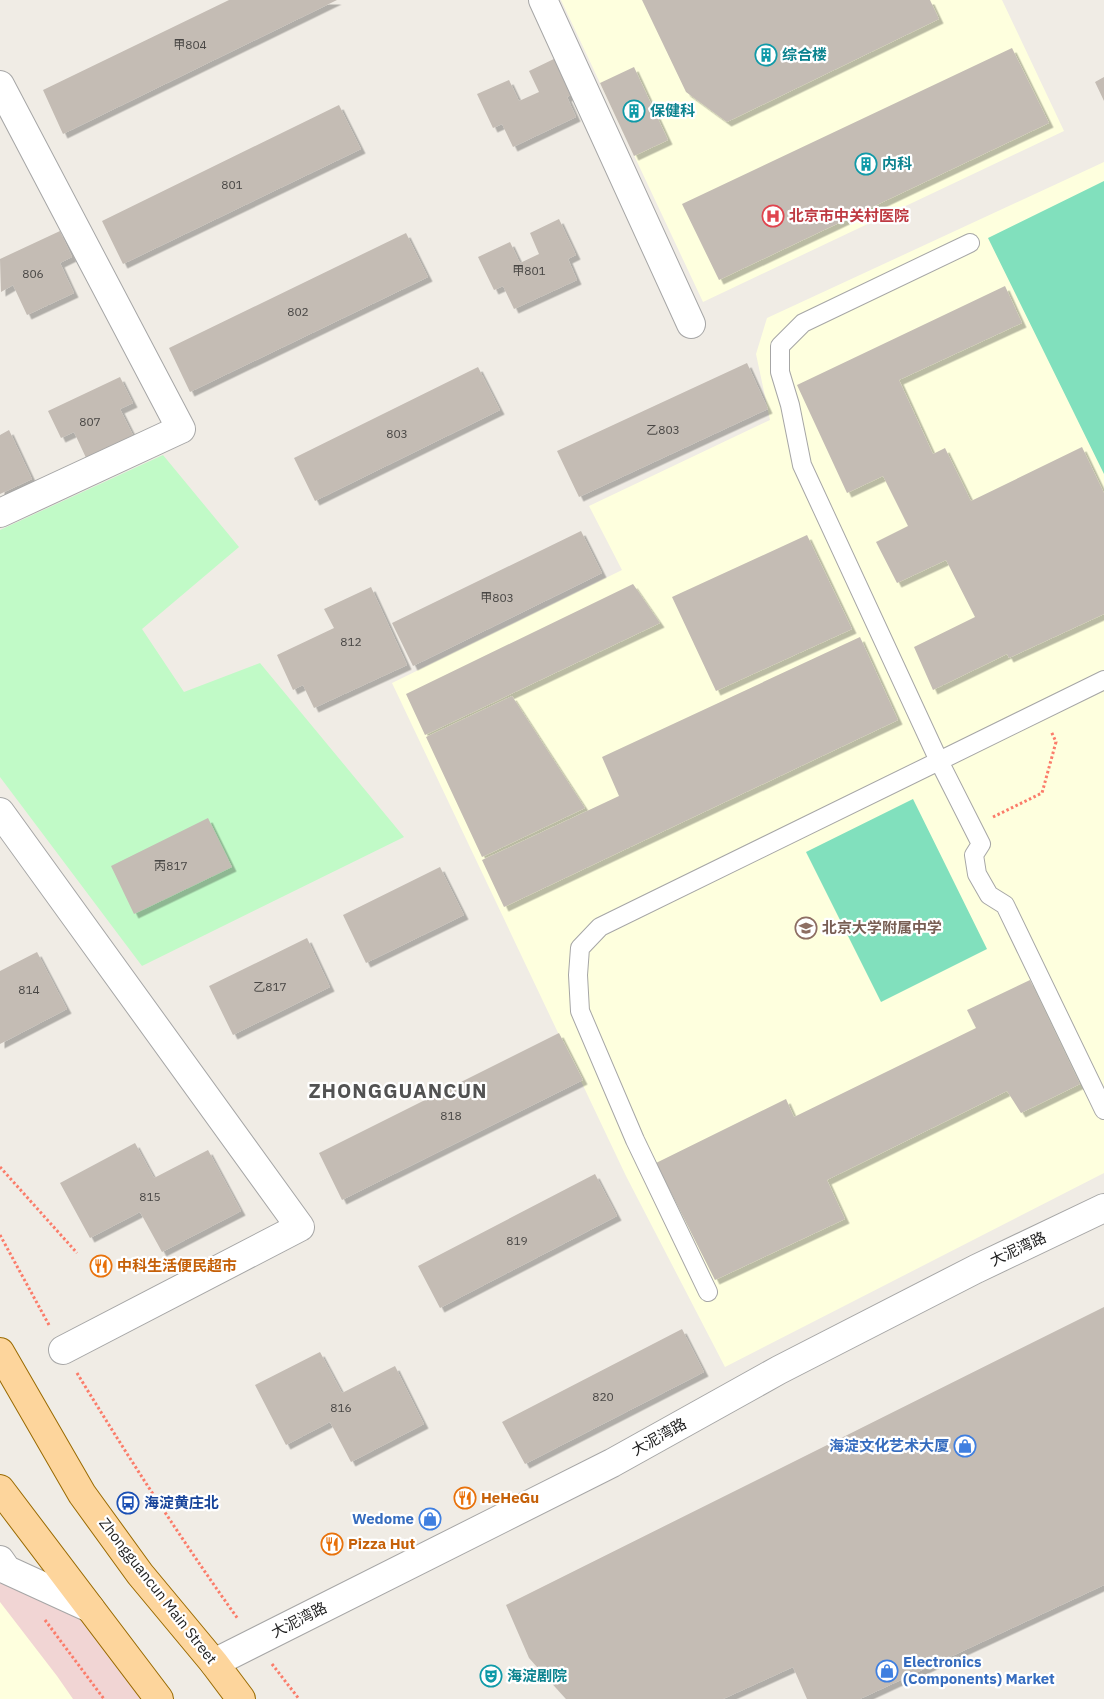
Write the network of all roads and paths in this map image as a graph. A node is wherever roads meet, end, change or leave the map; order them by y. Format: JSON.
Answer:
{"nodes":[{"id":1,"x":543,"y":0,"type":"edge"},
{"id":2,"x":0,"y":85,"type":"edge"},
{"id":3,"x":970,"y":243,"type":"dead end"},
{"id":4,"x":690,"y":324,"type":"dead end"},
{"id":5,"x":0,"y":513,"type":"edge"},
{"id":6,"x":1104,"y":680,"type":"edge"},
{"id":7,"x":1042,"y":710,"type":"junction"},
{"id":8,"x":938,"y":761,"type":"junction"},
{"id":9,"x":0,"y":812,"type":"edge"},
{"id":10,"x":972,"y":826,"type":"junction"},
{"id":11,"x":1104,"y":1110,"type":"edge"},
{"id":12,"x":0,"y":1167,"type":"edge"},
{"id":13,"x":1104,"y":1208,"type":"edge"},
{"id":14,"x":0,"y":1235,"type":"edge"},
{"id":15,"x":77,"y":1253,"type":"dead end"},
{"id":16,"x":708,"y":1292,"type":"dead end"},
{"id":17,"x":63,"y":1350,"type":"junction"},
{"id":18,"x":0,"y":1352,"type":"edge"},
{"id":19,"x":0,"y":1489,"type":"edge"},
{"id":20,"x":3,"y":1565,"type":"edge"},
{"id":21,"x":90,"y":1608,"type":"junction"},
{"id":22,"x":41,"y":1615,"type":"dead end"},
{"id":23,"x":254,"y":1642,"type":"junction"},
{"id":24,"x":214,"y":1662,"type":"junction"},
{"id":25,"x":104,"y":1699,"type":"edge"},
{"id":26,"x":159,"y":1699,"type":"edge"},
{"id":27,"x":241,"y":1699,"type":"edge"},
{"id":28,"x":299,"y":1699,"type":"edge"}],
"edges":[{"from":1,"to":4,"type":"street"},
{"from":2,"to":5,"type":"street"},
{"from":3,"to":8,"type":"lane"},
{"from":6,"to":7,"type":"lane"},
{"from":7,"to":8,"type":"lane"},
{"from":7,"to":10,"type":"path"},
{"from":8,"to":10,"type":"lane"},
{"from":8,"to":16,"type":"lane"},
{"from":9,"to":17,"type":"street"},
{"from":10,"to":11,"type":"lane"},
{"from":12,"to":15,"type":"path"},
{"from":13,"to":23,"type":"street","name":"大泥湾路"},
{"from":14,"to":17,"type":"path"},
{"from":17,"to":23,"type":"path"},
{"from":18,"to":24,"type":"main road","name":"Zhongguancun Main Street"},
{"from":19,"to":21,"type":"main road"},
{"from":20,"to":21,"type":"street"},
{"from":21,"to":26,"type":"main road"},
{"from":22,"to":25,"type":"path"},
{"from":23,"to":24,"type":"street","name":"大泥湾路"},
{"from":23,"to":28,"type":"path"},
{"from":24,"to":27,"type":"main road","name":"Zhongguancun Main Street"}]}
